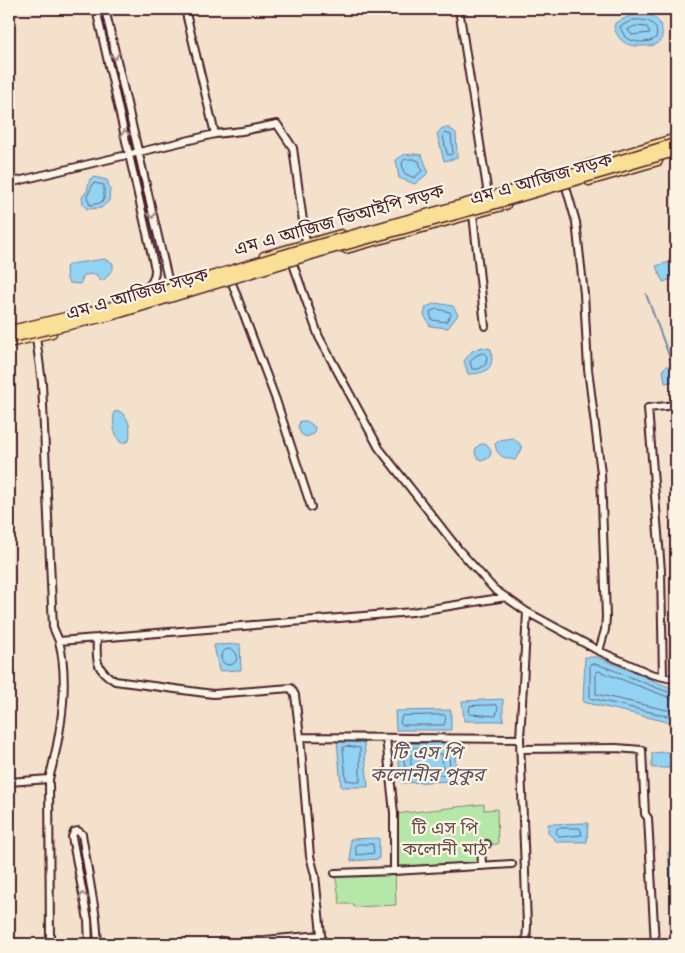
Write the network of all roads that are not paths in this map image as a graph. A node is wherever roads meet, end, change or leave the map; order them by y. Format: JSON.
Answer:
{"nodes":[{"id":1,"x":96,"y":9,"type":"edge"},
{"id":2,"x":104,"y":9,"type":"edge"},
{"id":3,"x":185,"y":9,"type":"edge"},
{"id":4,"x":459,"y":9,"type":"edge"},
{"id":5,"x":215,"y":134,"type":"junction"},
{"id":6,"x":676,"y":138,"type":"edge"},
{"id":7,"x":676,"y":143,"type":"edge"},
{"id":8,"x":676,"y":151,"type":"edge"},
{"id":9,"x":137,"y":152,"type":"junction"},
{"id":10,"x":130,"y":154,"type":"junction"},
{"id":11,"x":676,"y":155,"type":"edge"},
{"id":12,"x":9,"y":183,"type":"edge"},
{"id":13,"x":566,"y":187,"type":"junction"},
{"id":14,"x":488,"y":194,"type":"junction"},
{"id":15,"x":491,"y":210,"type":"junction"},
{"id":16,"x":473,"y":214,"type":"junction"},
{"id":17,"x":306,"y":243,"type":"junction"},
{"id":18,"x":293,"y":264,"type":"junction"},
{"id":19,"x":232,"y":282,"type":"junction"},
{"id":20,"x":169,"y":285,"type":"junction"},
{"id":21,"x":139,"y":294,"type":"junction"},
{"id":22,"x":173,"y":300,"type":"junction"},
{"id":23,"x":485,"y":326,"type":"dead end"},
{"id":24,"x":9,"y":327,"type":"edge"},
{"id":25,"x":9,"y":331,"type":"edge"},
{"id":26,"x":36,"y":336,"type":"junction"},
{"id":27,"x":9,"y":338,"type":"edge"},
{"id":28,"x":9,"y":343,"type":"edge"},
{"id":29,"x":676,"y":405,"type":"edge"},
{"id":30,"x":311,"y":507,"type":"dead end"},
{"id":31,"x":506,"y":597,"type":"junction"},
{"id":32,"x":527,"y":612,"type":"junction"},
{"id":33,"x":97,"y":638,"type":"junction"},
{"id":34,"x":59,"y":642,"type":"junction"},
{"id":35,"x":599,"y":651,"type":"junction"},
{"id":36,"x":663,"y":677,"type":"junction"},
{"id":37,"x":676,"y":680,"type":"edge"},
{"id":38,"x":300,"y":737,"type":"junction"},
{"id":39,"x":386,"y":738,"type":"junction"},
{"id":40,"x":520,"y":739,"type":"junction"},
{"id":41,"x":520,"y":749,"type":"junction"},
{"id":42,"x":50,"y":779,"type":"junction"},
{"id":43,"x":9,"y":782,"type":"edge"},
{"id":44,"x":487,"y":844,"type":"dead end"},
{"id":45,"x":512,"y":864,"type":"dead end"},
{"id":46,"x":482,"y":866,"type":"junction"},
{"id":47,"x":394,"y":871,"type":"junction"},
{"id":48,"x":335,"y":873,"type":"dead end"},
{"id":49,"x":321,"y":935,"type":"junction"},
{"id":50,"x":222,"y":941,"type":"dead end"},
{"id":51,"x":50,"y":944,"type":"edge"},
{"id":52,"x":90,"y":944,"type":"edge"},
{"id":53,"x":98,"y":944,"type":"edge"},
{"id":54,"x":322,"y":944,"type":"edge"},
{"id":55,"x":526,"y":944,"type":"edge"},
{"id":56,"x":655,"y":944,"type":"edge"}],
"edges":[{"from":10,"to":1,"type":"street","one_way":true},
{"from":2,"to":9,"type":"street","one_way":true},
{"from":3,"to":5,"type":"street"},
{"from":4,"to":14,"type":"street"},
{"from":5,"to":9,"type":"street"},
{"from":5,"to":17,"type":"street"},
{"from":6,"to":14,"type":"main road","name":"এম এ আজিজ ভিআইপি সড়ক"},
{"from":7,"to":25,"type":"highway","bridge":true},
{"from":8,"to":27,"type":"highway","bridge":true},
{"from":9,"to":10,"type":"street"},
{"from":9,"to":20,"type":"street","one_way":true},
{"from":10,"to":12,"type":"street"},
{"from":10,"to":21,"type":"street"},
{"from":11,"to":13,"type":"main road","name":"এম এ আজিজ সড়ক"},
{"from":13,"to":15,"type":"main road","name":"এম এ আজিজ সড়ক"},
{"from":13,"to":35,"type":"street"},
{"from":14,"to":15,"type":"street"},
{"from":14,"to":17,"type":"main road","name":"এম এ আজিজ ভিআইপি সড়ক"},
{"from":15,"to":16,"type":"main road","name":"এম এ আজিজ সড়ক"},
{"from":16,"to":18,"type":"main road","name":"এম এ আজিজ সড়ক"},
{"from":16,"to":23,"type":"street"},
{"from":17,"to":20,"type":"main road","name":"এম এ আজিজ ভিআইপি সড়ক"},
{"from":18,"to":19,"type":"main road","name":"এম এ আজিজ সড়ক"},
{"from":18,"to":31,"type":"street"},
{"from":19,"to":22,"type":"main road","name":"এম এ আজিজ সড়ক"},
{"from":19,"to":30,"type":"street"},
{"from":20,"to":21,"type":"main road","name":"এম এ আজিজ ভিআইপি সড়ক"},
{"from":20,"to":22,"type":"street"},
{"from":21,"to":24,"type":"main road","name":"এম এ আজিজ ভিআইপি সড়ক"},
{"from":22,"to":26,"type":"main road","name":"এম এ আজিজ সড়ক"},
{"from":26,"to":28,"type":"main road","name":"এম এ আজিজ সড়ক"},
{"from":26,"to":34,"type":"street"},
{"from":29,"to":36,"type":"street"},
{"from":31,"to":32,"type":"street"},
{"from":31,"to":33,"type":"street"},
{"from":32,"to":35,"type":"street"},
{"from":32,"to":40,"type":"street"},
{"from":33,"to":34,"type":"street"},
{"from":33,"to":38,"type":"street"},
{"from":34,"to":42,"type":"street"},
{"from":35,"to":36,"type":"street"},
{"from":36,"to":37,"type":"street"},
{"from":38,"to":39,"type":"street"},
{"from":38,"to":49,"type":"street"},
{"from":39,"to":40,"type":"street"},
{"from":39,"to":47,"type":"street"},
{"from":40,"to":41,"type":"street"},
{"from":41,"to":55,"type":"street"},
{"from":41,"to":56,"type":"street"},
{"from":42,"to":43,"type":"street"},
{"from":42,"to":51,"type":"street"},
{"from":44,"to":46,"type":"street"},
{"from":45,"to":46,"type":"street"},
{"from":46,"to":47,"type":"street"},
{"from":47,"to":48,"type":"street"},
{"from":49,"to":50,"type":"street"},
{"from":49,"to":54,"type":"street"},
{"from":52,"to":53,"type":"street","one_way":true}]}
